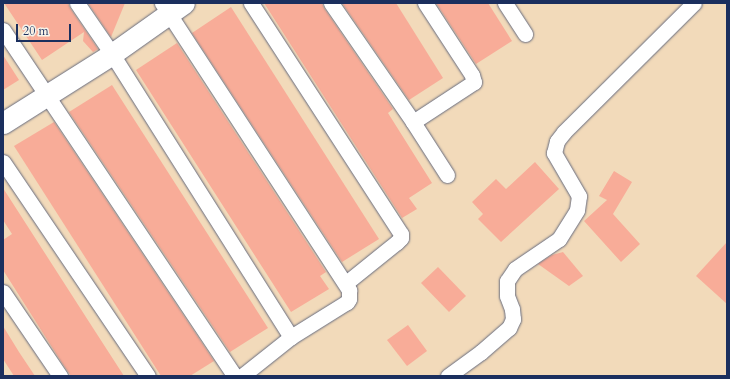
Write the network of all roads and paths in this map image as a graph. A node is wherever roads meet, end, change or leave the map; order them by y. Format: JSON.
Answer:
{"nodes":[{"id":1,"x":77,"y":3,"type":"edge"},
{"id":2,"x":251,"y":3,"type":"edge"},
{"id":3,"x":331,"y":3,"type":"edge"},
{"id":4,"x":425,"y":3,"type":"edge"},
{"id":5,"x":505,"y":3,"type":"edge"},
{"id":6,"x":694,"y":3,"type":"edge"},
{"id":7,"x":171,"y":6,"type":"edge"},
{"id":8,"x":3,"y":30,"type":"edge"},
{"id":9,"x":525,"y":34,"type":"dead end"},
{"id":10,"x":112,"y":54,"type":"junction"},
{"id":11,"x":46,"y":95,"type":"junction"},
{"id":12,"x":413,"y":122,"type":"junction"},
{"id":13,"x":3,"y":123,"type":"edge"},
{"id":14,"x":3,"y":162,"type":"edge"},
{"id":15,"x":447,"y":175,"type":"dead end"},
{"id":16,"x":346,"y":283,"type":"junction"},
{"id":17,"x":3,"y":292,"type":"edge"},
{"id":18,"x":291,"y":336,"type":"junction"},
{"id":19,"x":60,"y":376,"type":"edge"},
{"id":20,"x":148,"y":376,"type":"edge"},
{"id":21,"x":235,"y":376,"type":"edge"},
{"id":22,"x":242,"y":376,"type":"edge"},
{"id":23,"x":448,"y":376,"type":"edge"}],
"edges":[{"from":1,"to":10,"type":"street"},
{"from":2,"to":16,"type":"street"},
{"from":3,"to":12,"type":"street"},
{"from":4,"to":12,"type":"street"},
{"from":5,"to":9,"type":"street"},
{"from":6,"to":23,"type":"street"},
{"from":7,"to":10,"type":"street"},
{"from":7,"to":16,"type":"street"},
{"from":8,"to":11,"type":"street"},
{"from":10,"to":11,"type":"street"},
{"from":10,"to":18,"type":"street"},
{"from":11,"to":13,"type":"street"},
{"from":11,"to":21,"type":"street"},
{"from":12,"to":15,"type":"street"},
{"from":14,"to":20,"type":"street"},
{"from":16,"to":18,"type":"street"},
{"from":17,"to":19,"type":"street"},
{"from":18,"to":22,"type":"street"}]}
